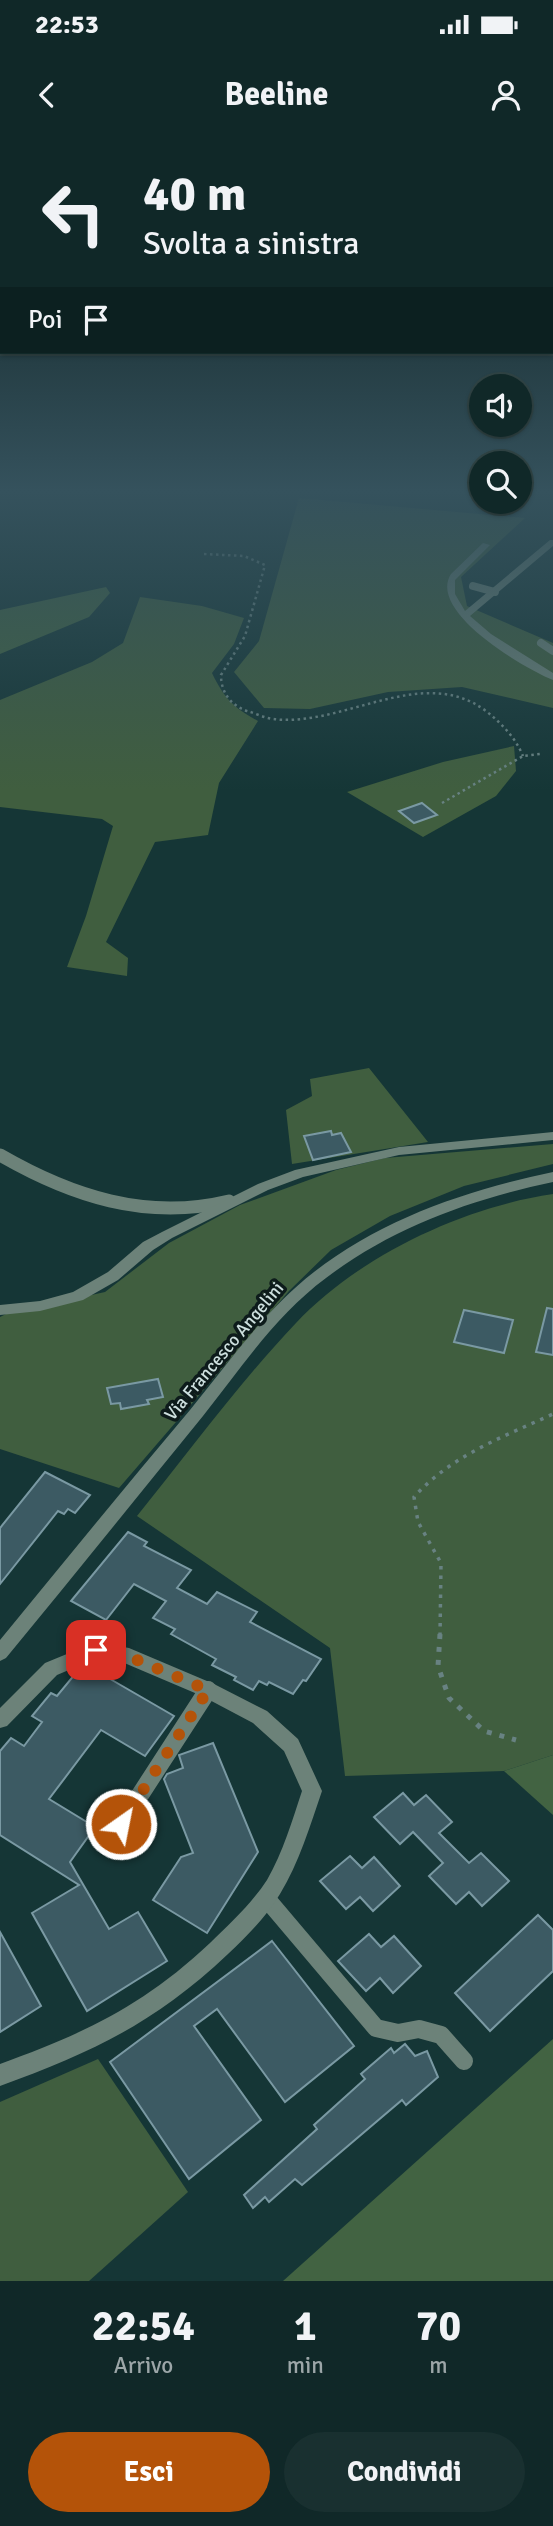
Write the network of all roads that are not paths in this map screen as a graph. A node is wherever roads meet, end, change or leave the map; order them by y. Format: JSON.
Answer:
{"nodes":[{"id":1,"x":450,"y":591,"type":"edge"},
{"id":2,"x":491,"y":591,"type":"edge"},
{"id":3,"x":495,"y":592,"type":"joint"},
{"id":4,"x":464,"y":617,"type":"junction"},
{"id":5,"x":541,"y":643,"type":"dead end"},
{"id":6,"x":553,"y":651,"type":"edge"},
{"id":7,"x":553,"y":677,"type":"edge"},
{"id":8,"x":553,"y":1136,"type":"edge"},
{"id":9,"x":0,"y":1155,"type":"edge"},
{"id":10,"x":553,"y":1177,"type":"edge"},
{"id":11,"x":246,"y":1195,"type":"junction"},
{"id":12,"x":0,"y":1310,"type":"edge"},
{"id":13,"x":0,"y":1653,"type":"edge"},
{"id":14,"x":208,"y":1690,"type":"junction"},
{"id":15,"x":0,"y":1720,"type":"edge"},
{"id":16,"x":107,"y":1846,"type":"dead end"},
{"id":17,"x":266,"y":1898,"type":"junction"},
{"id":18,"x":464,"y":2061,"type":"dead end"},
{"id":19,"x":0,"y":2075,"type":"edge"}],
"edges":[{"from":1,"to":4,"type":"street"},
{"from":2,"to":3,"type":"lane"},
{"from":3,"to":4,"type":"street"},
{"from":4,"to":7,"type":"street"},
{"from":5,"to":6,"type":"lane"},
{"from":8,"to":11,"type":"street"},
{"from":9,"to":11,"type":"lane"},
{"from":10,"to":13,"type":"street","name":"Via Francesco Angelini"},
{"from":11,"to":12,"type":"street"},
{"from":14,"to":15,"type":"street"},
{"from":14,"to":16,"type":"lane"},
{"from":14,"to":17,"type":"street"},
{"from":17,"to":18,"type":"lane"},
{"from":17,"to":19,"type":"street"}]}
